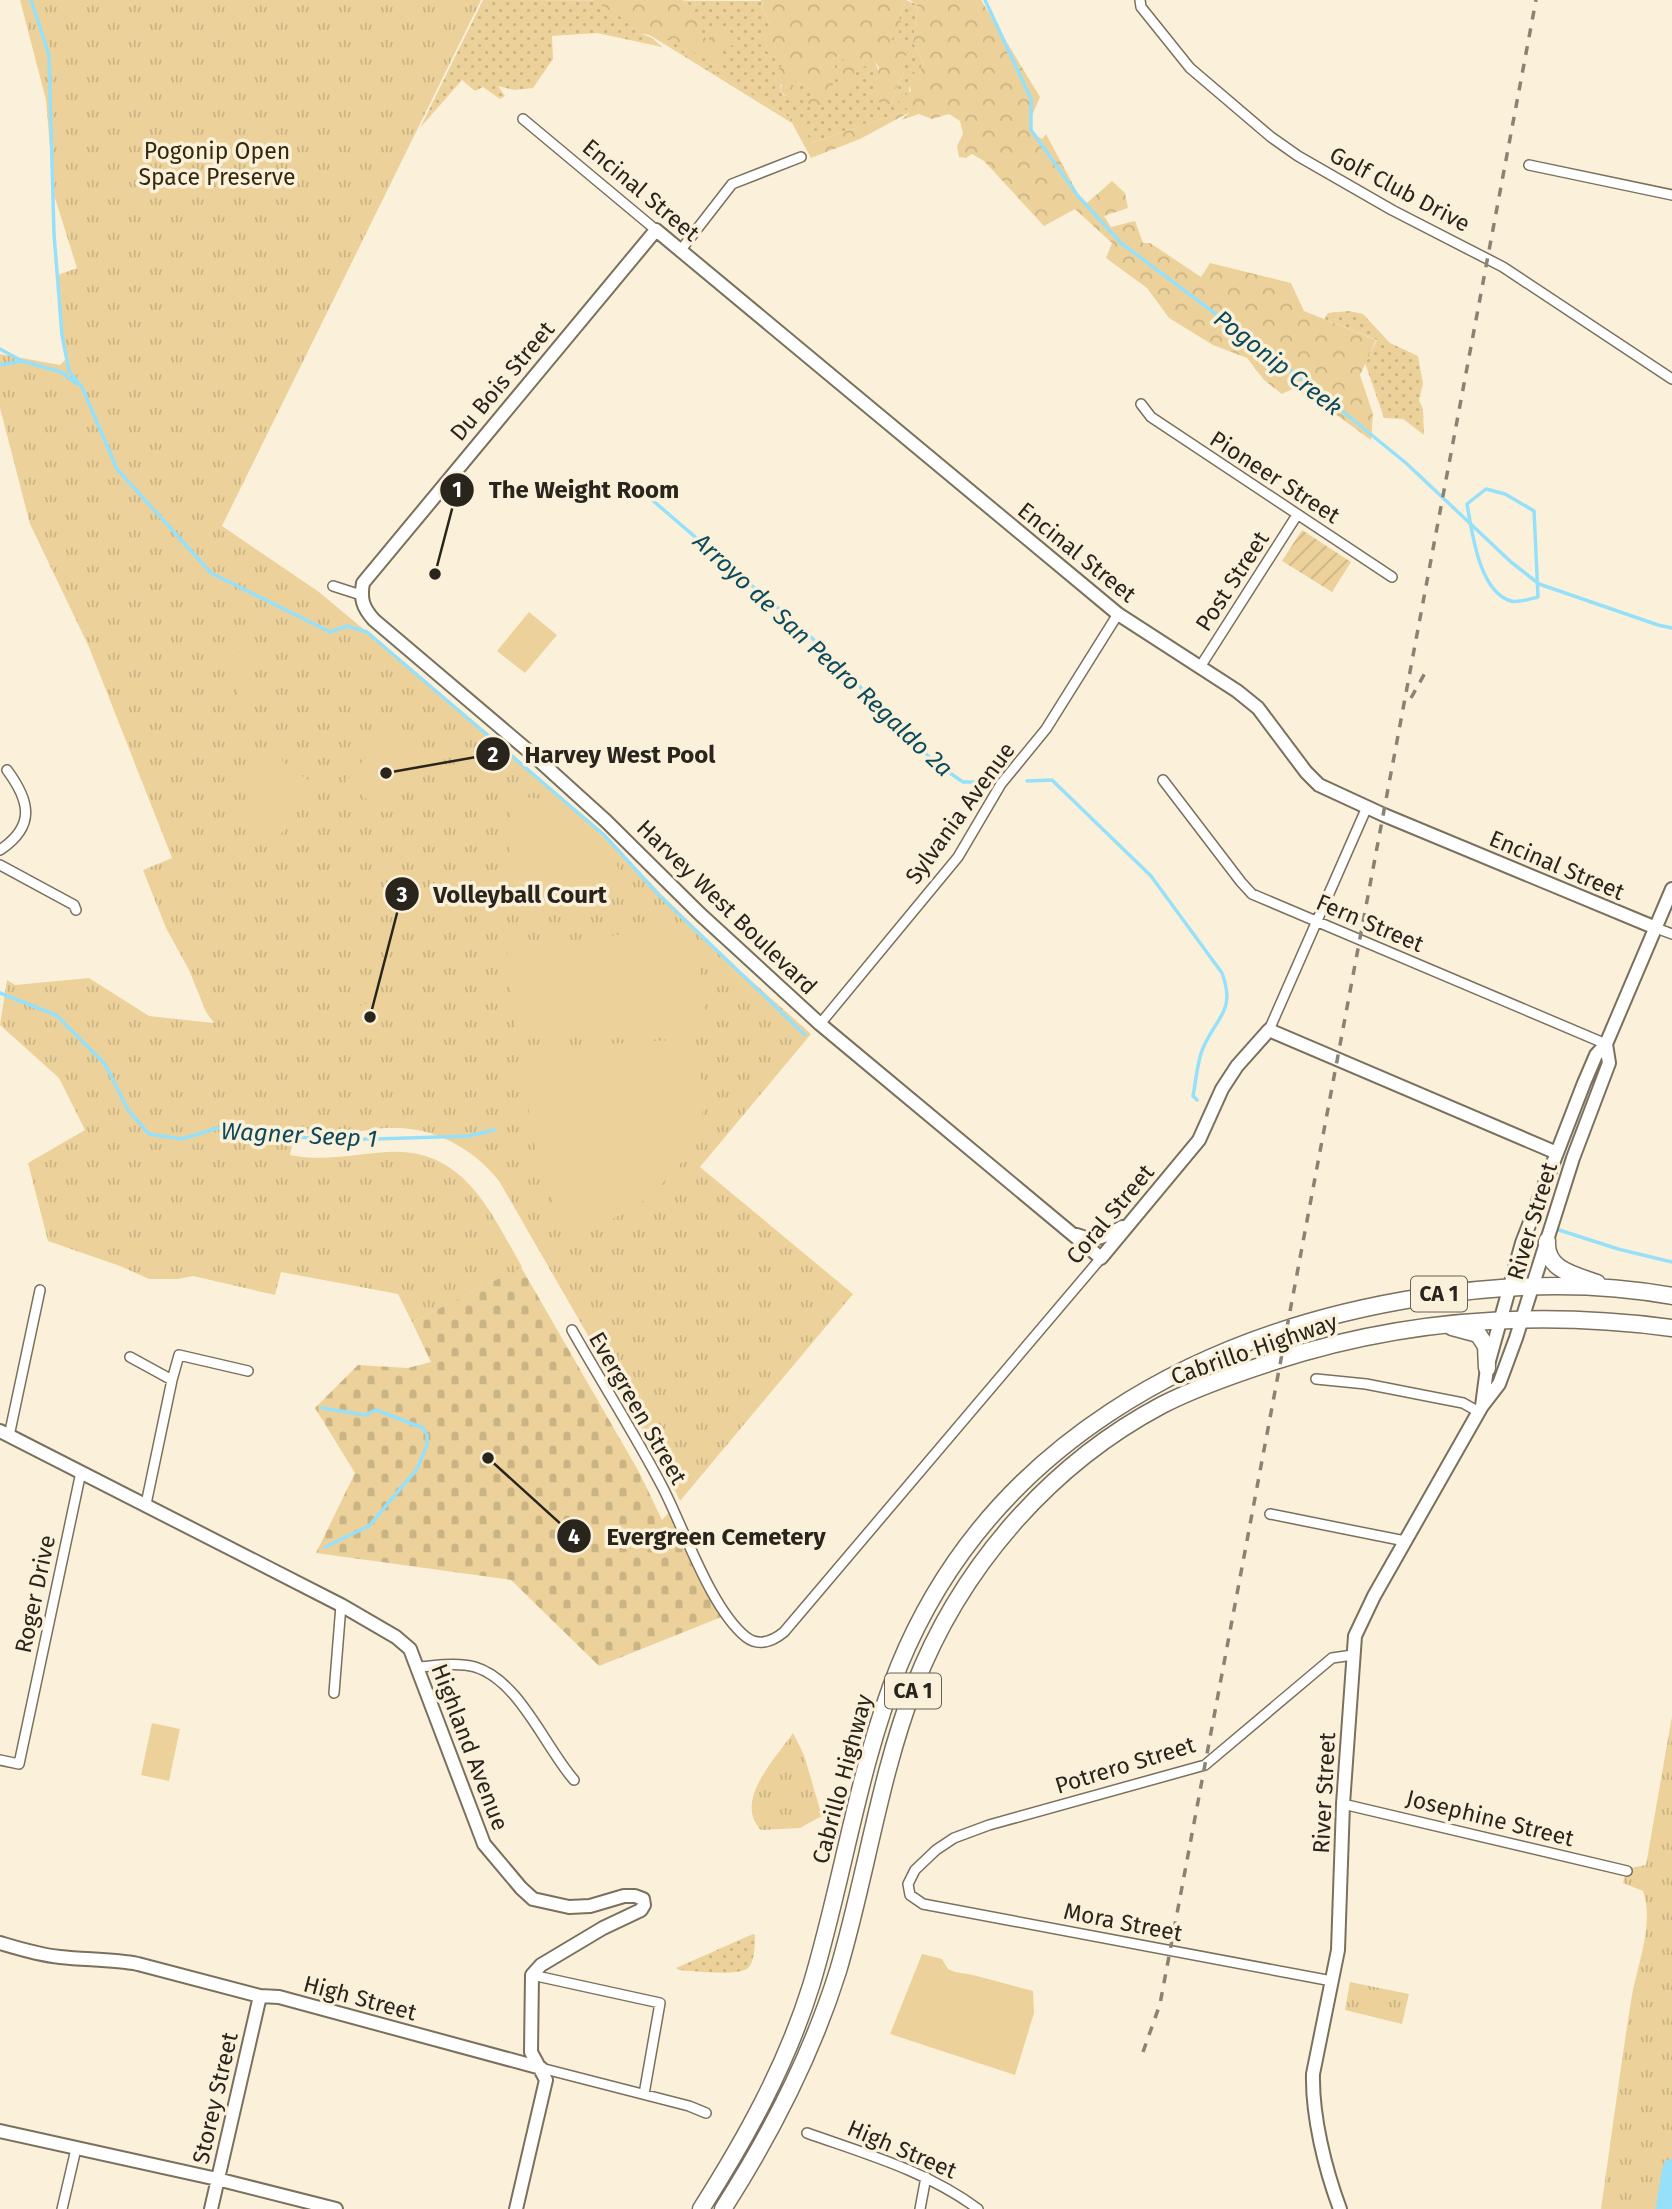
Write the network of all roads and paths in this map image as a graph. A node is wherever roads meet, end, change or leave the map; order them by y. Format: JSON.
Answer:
{"nodes":[{"id":1,"x":1140,"y":0,"type":"edge"},
{"id":2,"x":523,"y":119,"type":"dead end"},
{"id":3,"x":801,"y":157,"type":"dead end"},
{"id":4,"x":1529,"y":165,"type":"dead end"},
{"id":5,"x":1672,"y":195,"type":"edge"},
{"id":6,"x":656,"y":230,"type":"junction"},
{"id":7,"x":681,"y":251,"type":"junction"},
{"id":8,"x":1672,"y":379,"type":"edge"},
{"id":9,"x":1141,"y":404,"type":"dead end"},
{"id":10,"x":1297,"y":515,"type":"junction"},
{"id":11,"x":1392,"y":576,"type":"dead end"},
{"id":12,"x":333,"y":586,"type":"dead end"},
{"id":13,"x":361,"y":595,"type":"junction"},
{"id":14,"x":1118,"y":614,"type":"junction"},
{"id":15,"x":1200,"y":667,"type":"junction"},
{"id":16,"x":7,"y":770,"type":"dead end"},
{"id":17,"x":1163,"y":780,"type":"dead end"},
{"id":18,"x":1367,"y":807,"type":"junction"},
{"id":19,"x":0,"y":850,"type":"edge"},
{"id":20,"x":0,"y":865,"type":"edge"},
{"id":21,"x":1672,"y":889,"type":"edge"},
{"id":22,"x":76,"y":910,"type":"dead end"},
{"id":23,"x":1315,"y":921,"type":"junction"},
{"id":24,"x":1656,"y":928,"type":"junction"},
{"id":25,"x":1672,"y":934,"type":"edge"},
{"id":26,"x":820,"y":1024,"type":"junction"},
{"id":27,"x":1269,"y":1030,"type":"junction"},
{"id":28,"x":1606,"y":1044,"type":"junction"},
{"id":29,"x":1557,"y":1153,"type":"junction"},
{"id":30,"x":1129,"y":1224,"type":"junction"},
{"id":31,"x":1067,"y":1231,"type":"junction"},
{"id":32,"x":1547,"y":1241,"type":"junction"},
{"id":33,"x":1101,"y":1258,"type":"junction"},
{"id":34,"x":1534,"y":1286,"type":"junction"},
{"id":35,"x":1510,"y":1287,"type":"junction"},
{"id":36,"x":1616,"y":1289,"type":"junction"},
{"id":37,"x":40,"y":1290,"type":"dead end"},
{"id":38,"x":1672,"y":1296,"type":"edge"},
{"id":39,"x":1522,"y":1318,"type":"junction"},
{"id":40,"x":1501,"y":1319,"type":"junction"},
{"id":41,"x":1432,"y":1325,"type":"junction"},
{"id":42,"x":1672,"y":1328,"type":"edge"},
{"id":43,"x":572,"y":1330,"type":"dead end"},
{"id":44,"x":130,"y":1357,"type":"dead end"},
{"id":45,"x":1487,"y":1368,"type":"junction"},
{"id":46,"x":248,"y":1371,"type":"dead end"},
{"id":47,"x":1316,"y":1379,"type":"dead end"},
{"id":48,"x":172,"y":1380,"type":"junction"},
{"id":49,"x":1481,"y":1409,"type":"junction"},
{"id":50,"x":5,"y":1433,"type":"edge"},
{"id":51,"x":81,"y":1472,"type":"junction"},
{"id":52,"x":146,"y":1504,"type":"junction"},
{"id":53,"x":1270,"y":1514,"type":"dead end"},
{"id":54,"x":1405,"y":1541,"type":"junction"},
{"id":55,"x":341,"y":1605,"type":"junction"},
{"id":56,"x":759,"y":1643,"type":"joint"},
{"id":57,"x":1353,"y":1655,"type":"junction"},
{"id":58,"x":416,"y":1667,"type":"junction"},
{"id":59,"x":334,"y":1693,"type":"dead end"},
{"id":60,"x":0,"y":1760,"type":"edge"},
{"id":61,"x":574,"y":1780,"type":"dead end"},
{"id":62,"x":1343,"y":1804,"type":"junction"},
{"id":63,"x":1628,"y":1871,"type":"dead end"},
{"id":64,"x":910,"y":1895,"type":"joint"},
{"id":65,"x":0,"y":1942,"type":"edge"},
{"id":66,"x":532,"y":1975,"type":"junction"},
{"id":67,"x":1332,"y":1981,"type":"junction"},
{"id":68,"x":260,"y":1996,"type":"junction"},
{"id":69,"x":541,"y":2068,"type":"junction"},
{"id":70,"x":644,"y":2094,"type":"junction"},
{"id":71,"x":706,"y":2113,"type":"dead end"},
{"id":72,"x":0,"y":2131,"type":"edge"},
{"id":73,"x":807,"y":2133,"type":"dead end"},
{"id":74,"x":76,"y":2149,"type":"junction"},
{"id":75,"x":926,"y":2177,"type":"junction"},
{"id":76,"x":217,"y":2179,"type":"junction"},
{"id":77,"x":62,"y":2209,"type":"edge"},
{"id":78,"x":211,"y":2209,"type":"edge"},
{"id":79,"x":336,"y":2209,"type":"edge"},
{"id":80,"x":516,"y":2209,"type":"edge"},
{"id":81,"x":701,"y":2209,"type":"edge"},
{"id":82,"x":723,"y":2209,"type":"edge"},
{"id":83,"x":920,"y":2209,"type":"edge"},
{"id":84,"x":978,"y":2209,"type":"edge"},
{"id":85,"x":1339,"y":2209,"type":"edge"}],
"edges":[{"from":1,"to":8,"type":"street","name":"Golf Club Drive"},
{"from":2,"to":6,"type":"street","name":"Encinal Street"},
{"from":3,"to":7,"type":"street"},
{"from":4,"to":5,"type":"street"},
{"from":6,"to":7,"type":"street","name":"Encinal Street"},
{"from":6,"to":13,"type":"street","name":"Du Bois Street"},
{"from":7,"to":14,"type":"street","name":"Encinal Street"},
{"from":9,"to":10,"type":"street","name":"Pioneer Street"},
{"from":10,"to":11,"type":"street","name":"Pioneer Street"},
{"from":10,"to":15,"type":"street","name":"Post Street"},
{"from":12,"to":13,"type":"street"},
{"from":13,"to":26,"type":"street","name":"Harvey West Boulevard"},
{"from":14,"to":15,"type":"street","name":"Encinal Street"},
{"from":14,"to":26,"type":"street","name":"Sylvania Avenue"},
{"from":15,"to":18,"type":"street","name":"Encinal Street"},
{"from":16,"to":19,"type":"street"},
{"from":17,"to":23,"type":"street","name":"Fern Street"},
{"from":18,"to":23,"type":"street"},
{"from":18,"to":24,"type":"street","name":"Encinal Street"},
{"from":20,"to":22,"type":"street"},
{"from":21,"to":24,"type":"street","name":"River Street"},
{"from":23,"to":27,"type":"street"},
{"from":23,"to":28,"type":"street","name":"Fern Street"},
{"from":24,"to":25,"type":"street"},
{"from":24,"to":28,"type":"street","name":"River Street"},
{"from":26,"to":31,"type":"street","name":"Harvey West Boulevard"},
{"from":27,"to":29,"type":"street"},
{"from":27,"to":30,"type":"street","name":"Coral Street"},
{"from":28,"to":29,"type":"street","name":"River Street"},
{"from":28,"to":32,"type":"street","name":"River Street"},
{"from":29,"to":35,"type":"street","name":"River Street"},
{"from":30,"to":31,"type":"street"},
{"from":30,"to":33,"type":"street","name":"Coral Street"},
{"from":31,"to":33,"type":"street","name":"Harvey West Boulevard"},
{"from":32,"to":34,"type":"street","name":"River Street"},
{"from":32,"to":36,"type":"highway"},
{"from":33,"to":56,"type":"street","name":"Coral Street"},
{"from":34,"to":35,"type":"highway","name":"Cabrillo Highway","number":"CA 1"},
{"from":34,"to":36,"type":"highway","name":"Cabrillo Highway","number":"CA 1"},
{"from":34,"to":39,"type":"street","name":"River Street"},
{"from":35,"to":40,"type":"street","name":"River Street"},
{"from":35,"to":81,"type":"highway","name":"Cabrillo Highway","number":"CA 1"},
{"from":36,"to":38,"type":"highway","name":"Cabrillo Highway","number":"CA 1"},
{"from":37,"to":50,"type":"street"},
{"from":39,"to":40,"type":"highway","name":"Cabrillo Highway","number":"CA 1"},
{"from":39,"to":42,"type":"highway","name":"Cabrillo Highway","number":"CA 1"},
{"from":39,"to":49,"type":"street","name":"River Street"},
{"from":40,"to":41,"type":"highway","name":"Cabrillo Highway","number":"CA 1"},
{"from":40,"to":45,"type":"street","name":"River Street"},
{"from":41,"to":45,"type":"highway"},
{"from":41,"to":82,"type":"highway","name":"Cabrillo Highway","number":"CA 1"},
{"from":43,"to":56,"type":"street","name":"Evergreen Street"},
{"from":44,"to":48,"type":"street"},
{"from":45,"to":49,"type":"street","name":"River Street"},
{"from":46,"to":48,"type":"street"},
{"from":47,"to":49,"type":"street"},
{"from":48,"to":52,"type":"street"},
{"from":49,"to":54,"type":"street","name":"River Street"},
{"from":50,"to":51,"type":"street","name":"Highland Avenue"},
{"from":51,"to":52,"type":"street","name":"Highland Avenue"},
{"from":51,"to":60,"type":"street","name":"Roger Drive"},
{"from":52,"to":55,"type":"street","name":"Highland Avenue"},
{"from":53,"to":54,"type":"street"},
{"from":54,"to":57,"type":"street","name":"River Street"},
{"from":55,"to":58,"type":"street","name":"Highland Avenue"},
{"from":55,"to":59,"type":"street"},
{"from":57,"to":62,"type":"street","name":"River Street"},
{"from":57,"to":64,"type":"street","name":"Potrero Street"},
{"from":58,"to":61,"type":"street"},
{"from":58,"to":66,"type":"street","name":"Highland Avenue"},
{"from":62,"to":63,"type":"street","name":"Josephine Street"},
{"from":62,"to":67,"type":"street","name":"River Street"},
{"from":64,"to":67,"type":"street","name":"Mora Street"},
{"from":65,"to":68,"type":"street","name":"High Street"},
{"from":66,"to":69,"type":"street"},
{"from":66,"to":70,"type":"street"},
{"from":67,"to":85,"type":"street","name":"River Street"},
{"from":68,"to":69,"type":"street","name":"High Street"},
{"from":68,"to":76,"type":"street","name":"Storey Street"},
{"from":69,"to":70,"type":"street","name":"High Street"},
{"from":69,"to":80,"type":"street"},
{"from":70,"to":71,"type":"street","name":"High Street"},
{"from":72,"to":74,"type":"street"},
{"from":73,"to":75,"type":"street","name":"High Street"},
{"from":74,"to":76,"type":"street"},
{"from":74,"to":77,"type":"street"},
{"from":75,"to":83,"type":"street"},
{"from":75,"to":84,"type":"street","name":"High Street"},
{"from":76,"to":78,"type":"street","name":"Storey Street"},
{"from":76,"to":79,"type":"street"}]}
